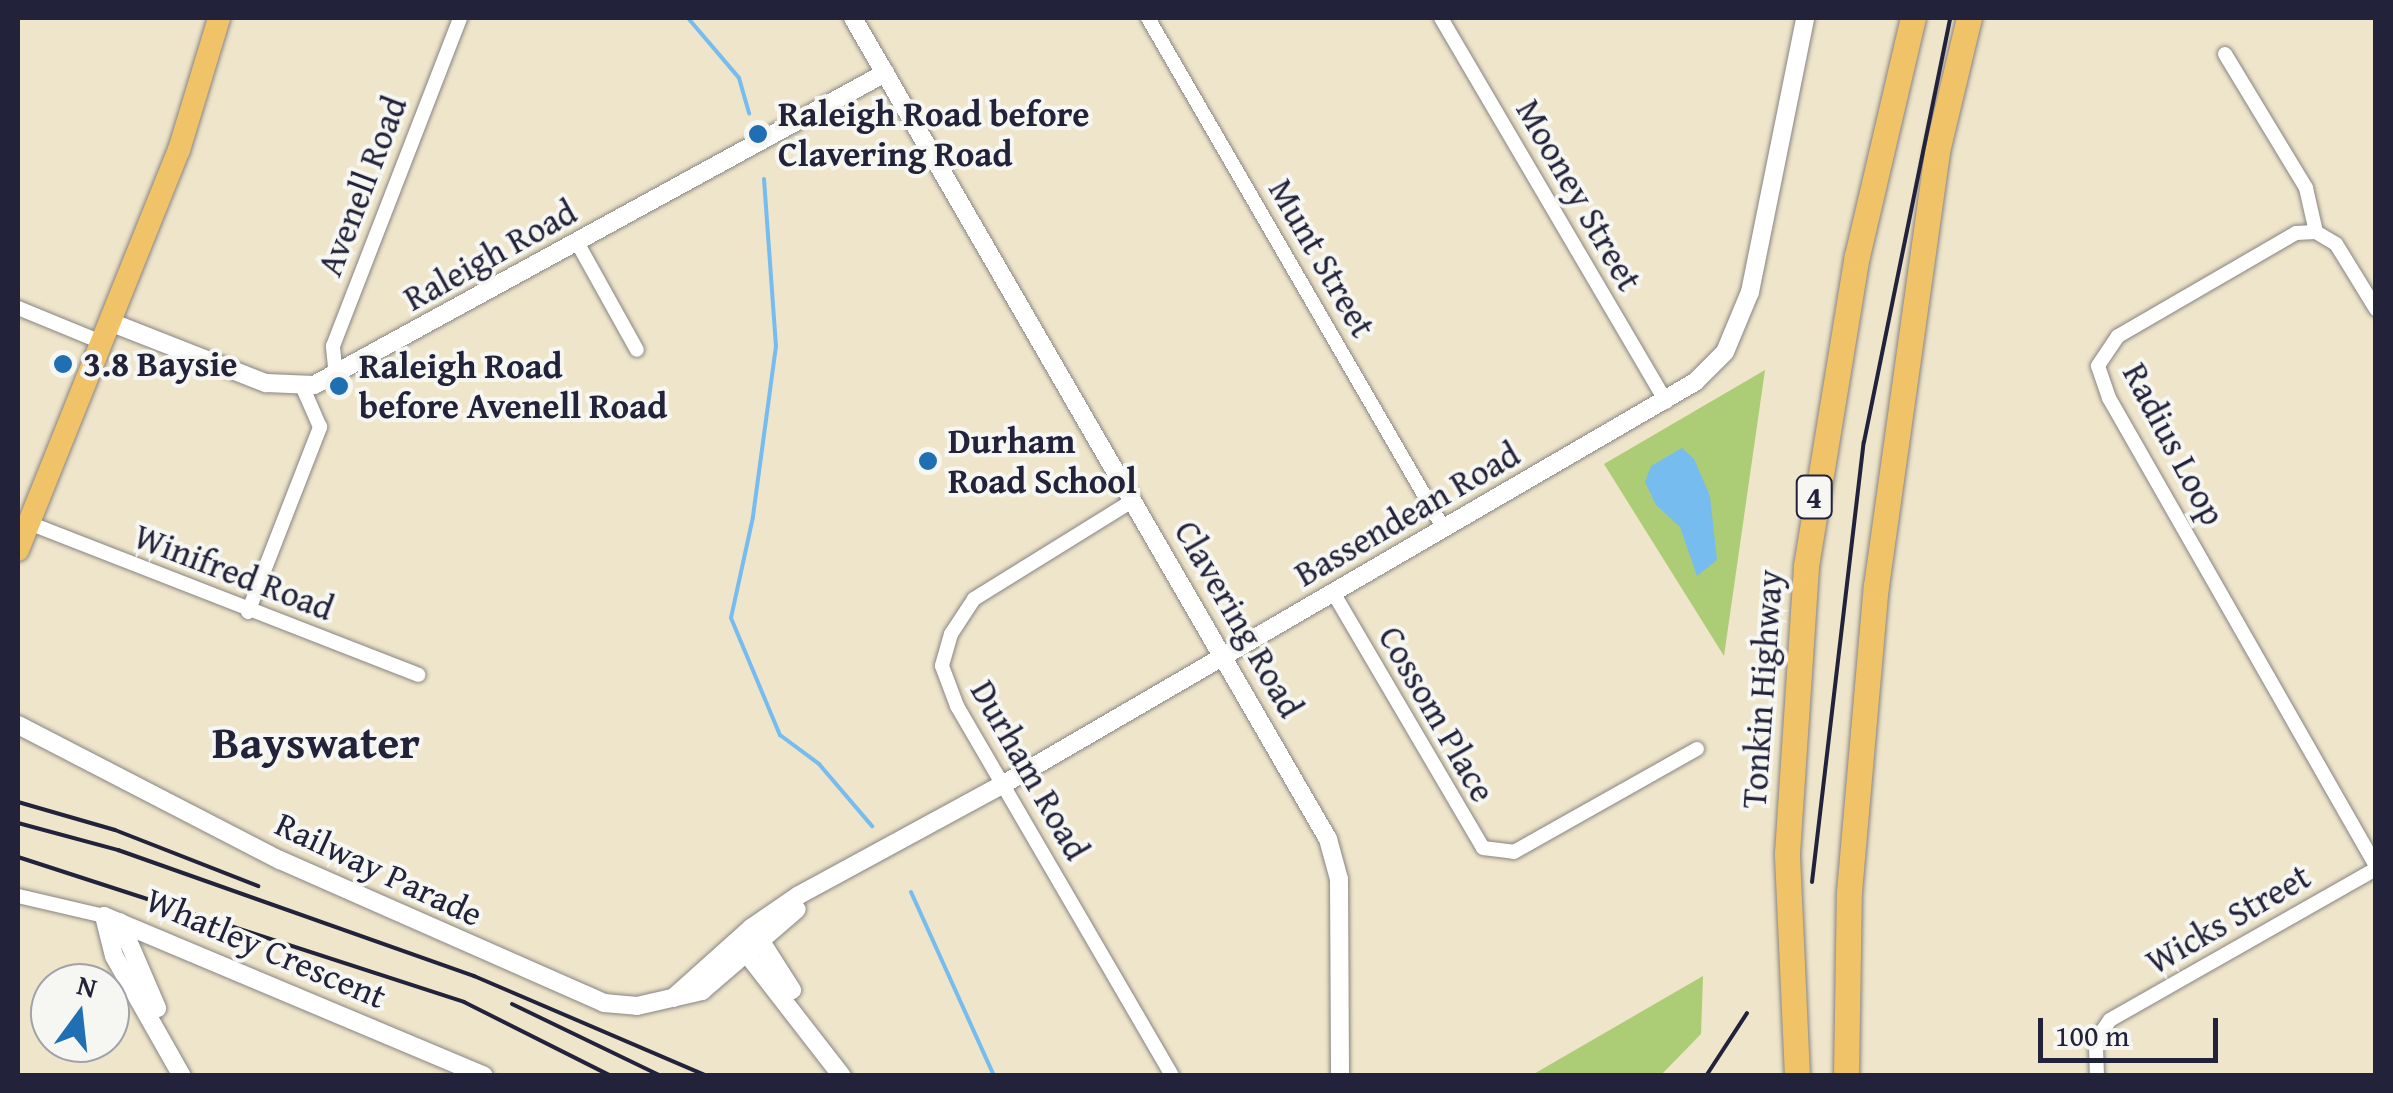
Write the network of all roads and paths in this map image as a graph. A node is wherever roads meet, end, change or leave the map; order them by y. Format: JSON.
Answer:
{"nodes":[{"id":1,"x":219,"y":18,"type":"edge"},
{"id":2,"x":460,"y":18,"type":"edge"},
{"id":3,"x":854,"y":18,"type":"edge"},
{"id":4,"x":1148,"y":18,"type":"edge"},
{"id":5,"x":1804,"y":18,"type":"edge"},
{"id":6,"x":1904,"y":18,"type":"edge"},
{"id":7,"x":1914,"y":18,"type":"edge"},
{"id":8,"x":1969,"y":18,"type":"edge"},
{"id":9,"x":1980,"y":18,"type":"edge"},
{"id":10,"x":1446,"y":20,"type":"edge"},
{"id":11,"x":2225,"y":54,"type":"dead end"},
{"id":12,"x":885,"y":74,"type":"junction"},
{"id":13,"x":1884,"y":147,"type":"junction"},
{"id":14,"x":2316,"y":232,"type":"junction"},
{"id":15,"x":578,"y":244,"type":"junction"},
{"id":16,"x":18,"y":308,"type":"edge"},
{"id":17,"x":2376,"y":309,"type":"edge"},
{"id":18,"x":1917,"y":325,"type":"junction"},
{"id":19,"x":105,"y":332,"type":"junction"},
{"id":20,"x":638,"y":350,"type":"dead end"},
{"id":21,"x":336,"y":376,"type":"junction"},
{"id":22,"x":303,"y":388,"type":"junction"},
{"id":23,"x":1666,"y":402,"type":"junction"},
{"id":24,"x":1132,"y":501,"type":"junction"},
{"id":25,"x":29,"y":524,"type":"junction"},
{"id":26,"x":1444,"y":528,"type":"junction"},
{"id":27,"x":18,"y":550,"type":"edge"},
{"id":28,"x":1334,"y":594,"type":"junction"},
{"id":29,"x":248,"y":612,"type":"junction"},
{"id":30,"x":1224,"y":657,"type":"junction"},
{"id":31,"x":418,"y":675,"type":"dead end"},
{"id":32,"x":18,"y":725,"type":"edge"},
{"id":33,"x":18,"y":735,"type":"edge"},
{"id":34,"x":1697,"y":748,"type":"dead end"},
{"id":35,"x":67,"y":755,"type":"junction"},
{"id":36,"x":1002,"y":784,"type":"junction"},
{"id":37,"x":2376,"y":868,"type":"edge"},
{"id":38,"x":18,"y":896,"type":"edge"},
{"id":39,"x":112,"y":919,"type":"junction"},
{"id":40,"x":749,"y":939,"type":"junction"},
{"id":41,"x":1846,"y":988,"type":"junction"},
{"id":42,"x":1792,"y":996,"type":"junction"},
{"id":43,"x":436,"y":1055,"type":"junction"},
{"id":44,"x":182,"y":1076,"type":"edge"},
{"id":45,"x":193,"y":1076,"type":"edge"},
{"id":46,"x":448,"y":1076,"type":"edge"},
{"id":47,"x":484,"y":1076,"type":"edge"},
{"id":48,"x":842,"y":1076,"type":"edge"},
{"id":49,"x":1172,"y":1076,"type":"edge"},
{"id":50,"x":1340,"y":1076,"type":"edge"},
{"id":51,"x":1788,"y":1076,"type":"edge"},
{"id":52,"x":1797,"y":1076,"type":"edge"},
{"id":53,"x":1846,"y":1076,"type":"edge"},
{"id":54,"x":1854,"y":1076,"type":"edge"},
{"id":55,"x":2098,"y":1076,"type":"edge"}],
"edges":[{"from":1,"to":19,"type":"main road"},
{"from":2,"to":21,"type":"street","name":"Avenell Road"},
{"from":3,"to":12,"type":"street","name":"Clavering Road"},
{"from":4,"to":26,"type":"street","name":"Munt Street"},
{"from":5,"to":23,"type":"street","name":"Bassendean Road"},
{"from":6,"to":13,"type":"highway"},
{"from":7,"to":13,"type":"highway","name":"Tonkin Highway","number":"4"},
{"from":8,"to":18,"type":"highway","number":"4"},
{"from":9,"to":18,"type":"highway"},
{"from":10,"to":23,"type":"street","name":"Mooney Street"},
{"from":11,"to":14,"type":"street"},
{"from":12,"to":15,"type":"street","name":"Raleigh Road"},
{"from":12,"to":24,"type":"street","name":"Clavering Road"},
{"from":13,"to":42,"type":"highway","name":"Tonkin Highway","number":"4"},
{"from":14,"to":17,"type":"street"},
{"from":14,"to":37,"type":"street","name":"Radius Loop"},
{"from":15,"to":20,"type":"street"},
{"from":15,"to":21,"type":"street","name":"Raleigh Road"},
{"from":16,"to":19,"type":"street"},
{"from":18,"to":41,"type":"highway","number":"4"},
{"from":19,"to":22,"type":"street"},
{"from":19,"to":25,"type":"main road"},
{"from":21,"to":22,"type":"street","name":"Raleigh Road"},
{"from":22,"to":29,"type":"street"},
{"from":23,"to":26,"type":"street","name":"Bassendean Road"},
{"from":24,"to":30,"type":"street","name":"Clavering Road"},
{"from":24,"to":36,"type":"street","name":"Durham Road"},
{"from":25,"to":27,"type":"main road"},
{"from":25,"to":29,"type":"street","name":"Winifred Road"},
{"from":26,"to":28,"type":"street","name":"Bassendean Road"},
{"from":28,"to":30,"type":"street","name":"Bassendean Road"},
{"from":28,"to":34,"type":"street","name":"Cossom Place"},
{"from":29,"to":31,"type":"street","name":"Winifred Road"},
{"from":30,"to":36,"type":"street","name":"Bassendean Road"},
{"from":30,"to":50,"type":"street","name":"Clavering Road"},
{"from":32,"to":35,"type":"street","name":"Railway Parade"},
{"from":33,"to":35,"type":"street","name":"Railway Parade"},
{"from":35,"to":40,"type":"street","name":"Railway Parade"},
{"from":36,"to":40,"type":"street","name":"Bassendean Road"},
{"from":36,"to":49,"type":"street","name":"Durham Road"},
{"from":37,"to":55,"type":"street","name":"Wicks Street"},
{"from":38,"to":39,"type":"street","name":"Whatley Crescent"},
{"from":39,"to":43,"type":"street","name":"Whatley Crescent"},
{"from":39,"to":44,"type":"street"},
{"from":39,"to":45,"type":"street"},
{"from":40,"to":48,"type":"street"},
{"from":41,"to":53,"type":"highway","number":"4"},
{"from":41,"to":54,"type":"highway"},
{"from":42,"to":51,"type":"highway"},
{"from":42,"to":52,"type":"highway","name":"Tonkin Highway","number":"4"},
{"from":43,"to":46,"type":"street"},
{"from":43,"to":47,"type":"street","name":"Whatley Crescent"}]}
